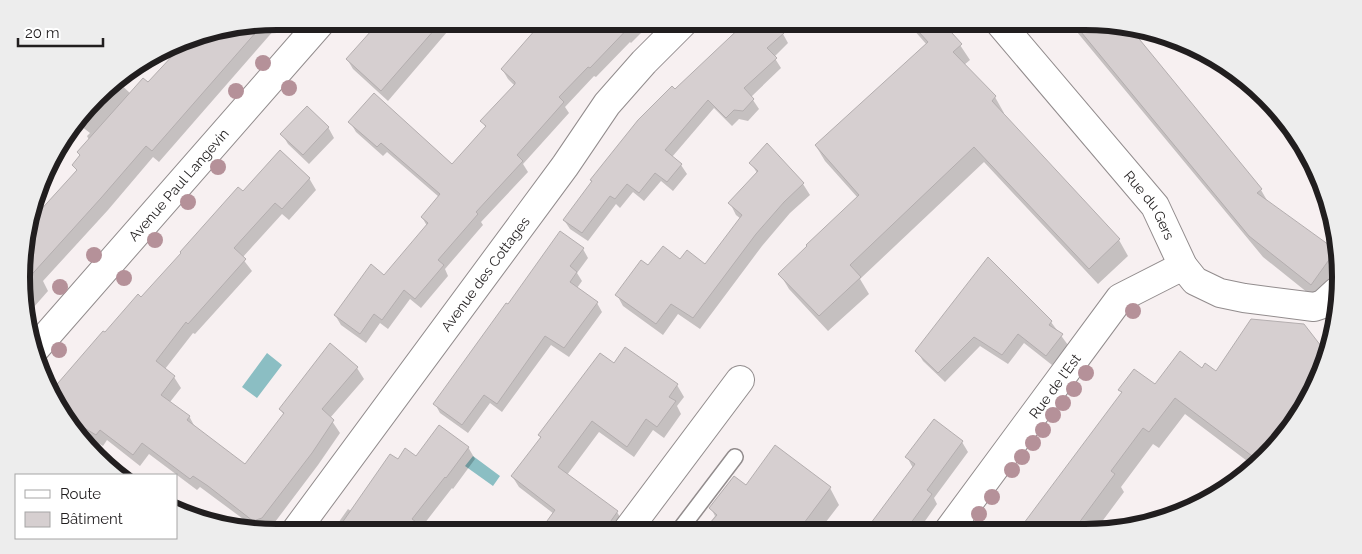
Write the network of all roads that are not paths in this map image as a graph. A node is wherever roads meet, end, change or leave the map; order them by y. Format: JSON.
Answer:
{"nodes":[{"id":1,"x":314,"y":30,"type":"edge"},
{"id":2,"x":677,"y":30,"type":"edge"},
{"id":3,"x":1006,"y":30,"type":"edge"},
{"id":4,"x":1183,"y":266,"type":"junction"},
{"id":5,"x":1331,"y":296,"type":"edge"},
{"id":6,"x":39,"y":344,"type":"edge"},
{"id":7,"x":740,"y":380,"type":"dead end"},
{"id":8,"x":735,"y":458,"type":"dead end"},
{"id":9,"x":301,"y":524,"type":"edge"},
{"id":10,"x":632,"y":524,"type":"edge"},
{"id":11,"x":684,"y":524,"type":"edge"},
{"id":12,"x":953,"y":524,"type":"edge"}],
"edges":[{"from":1,"to":6,"type":"street","name":"Avenue Paul Langevin"},
{"from":2,"to":9,"type":"street","name":"Avenue des Cottages"},
{"from":3,"to":4,"type":"street","name":"Rue du Gers"},
{"from":4,"to":5,"type":"street","name":"Rue du Gers"},
{"from":4,"to":12,"type":"street","name":"Rue de l'Est"},
{"from":7,"to":10,"type":"street"},
{"from":8,"to":11,"type":"lane"}]}
